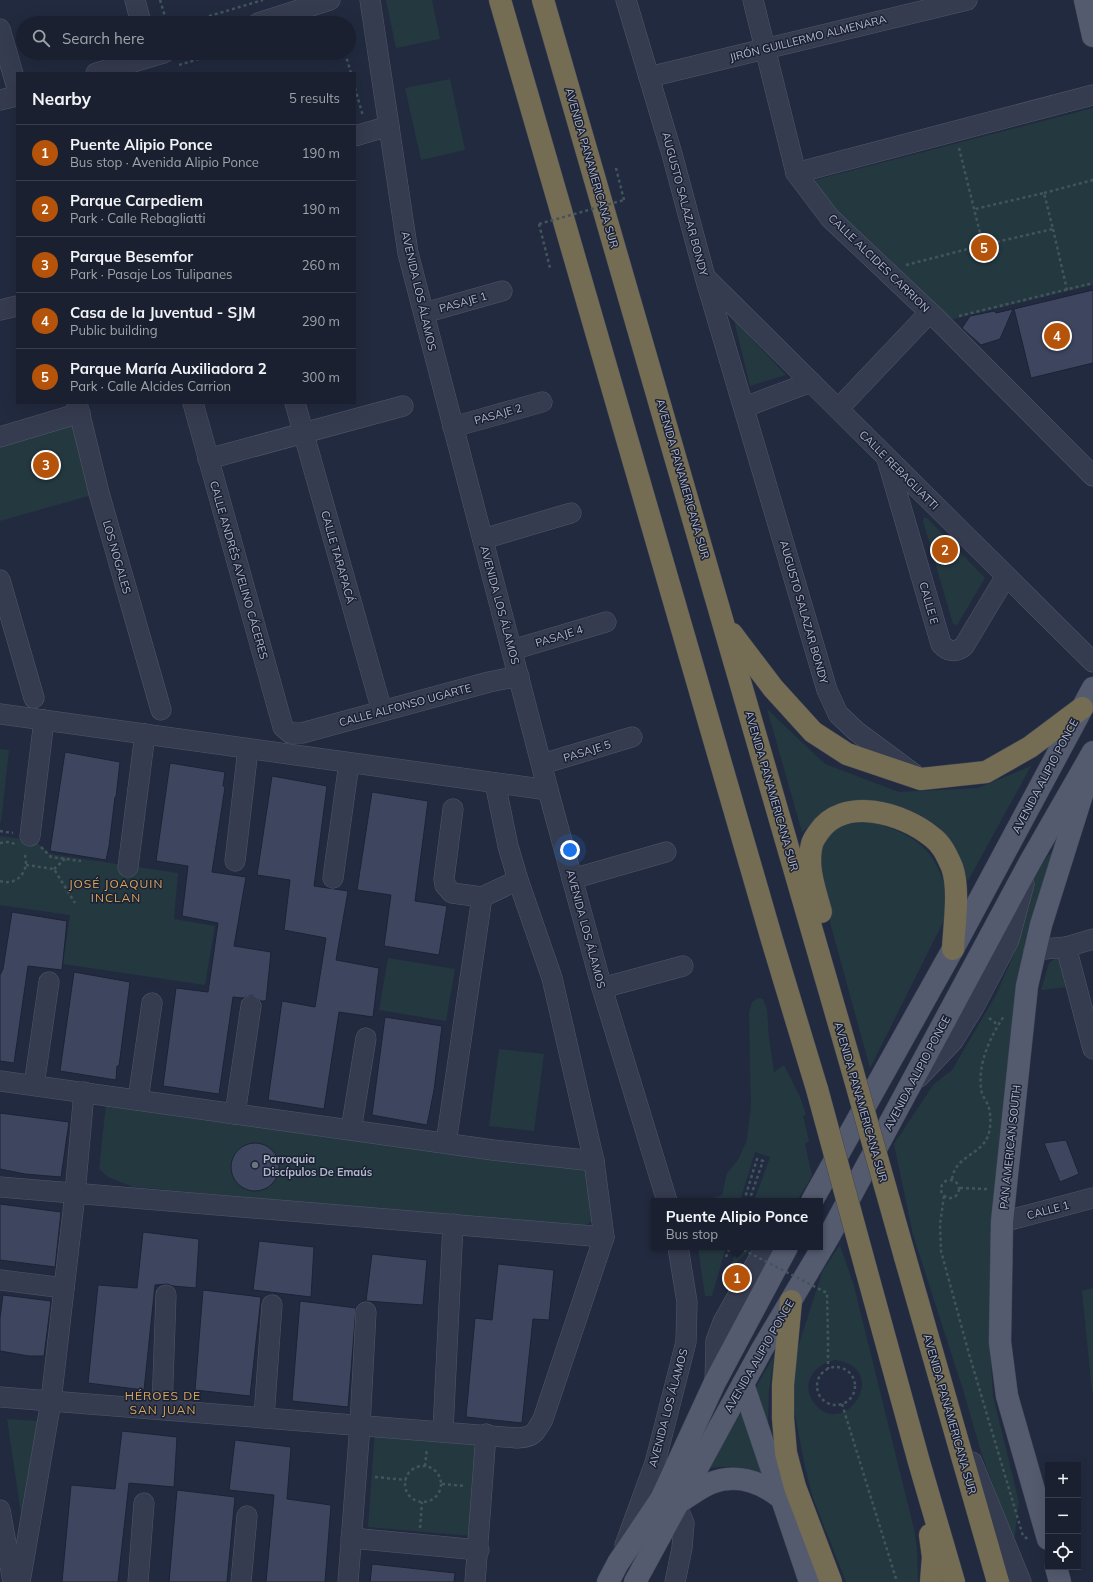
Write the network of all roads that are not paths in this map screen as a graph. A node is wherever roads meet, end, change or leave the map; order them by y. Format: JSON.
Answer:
{"nodes":[{"id":1,"x":135,"y":0,"type":"edge"},
{"id":2,"x":330,"y":0,"type":"edge"},
{"id":3,"x":370,"y":0,"type":"edge"},
{"id":4,"x":500,"y":0,"type":"edge"},
{"id":5,"x":543,"y":0,"type":"edge"},
{"id":6,"x":626,"y":0,"type":"edge"},
{"id":7,"x":753,"y":0,"type":"edge"},
{"id":8,"x":967,"y":0,"type":"edge"},
{"id":9,"x":1085,"y":0,"type":"edge"},
{"id":10,"x":140,"y":16,"type":"edge"},
{"id":11,"x":280,"y":16,"type":"edge"},
{"id":12,"x":0,"y":29,"type":"edge"},
{"id":13,"x":1093,"y":36,"type":"edge"},
{"id":14,"x":765,"y":49,"type":"junction"},
{"id":15,"x":147,"y":60,"type":"edge"},
{"id":16,"x":100,"y":72,"type":"edge"},
{"id":17,"x":649,"y":77,"type":"junction"},
{"id":18,"x":16,"y":85,"type":"edge"},
{"id":19,"x":1093,"y":95,"type":"edge"},
{"id":20,"x":16,"y":96,"type":"edge"},
{"id":21,"x":0,"y":100,"type":"edge"},
{"id":22,"x":389,"y":126,"type":"junction"},
{"id":23,"x":360,"y":127,"type":"edge"},
{"id":24,"x":796,"y":173,"type":"junction"},
{"id":25,"x":705,"y":277,"type":"junction"},
{"id":26,"x":502,"y":291,"type":"dead end"},
{"id":27,"x":16,"y":306,"type":"edge"},
{"id":28,"x":0,"y":310,"type":"edge"},
{"id":29,"x":424,"y":314,"type":"junction"},
{"id":30,"x":935,"y":316,"type":"junction"},
{"id":31,"x":811,"y":382,"type":"junction"},
{"id":32,"x":542,"y":402,"type":"dead end"},
{"id":33,"x":193,"y":404,"type":"edge"},
{"id":34,"x":295,"y":404,"type":"edge"},
{"id":35,"x":403,"y":406,"type":"dead end"},
{"id":36,"x":79,"y":408,"type":"edge"},
{"id":37,"x":745,"y":408,"type":"junction"},
{"id":38,"x":838,"y":409,"type":"junction"},
{"id":39,"x":453,"y":427,"type":"junction"},
{"id":40,"x":302,"y":433,"type":"junction"},
{"id":41,"x":0,"y":437,"type":"edge"},
{"id":42,"x":886,"y":457,"type":"junction"},
{"id":43,"x":208,"y":459,"type":"junction"},
{"id":44,"x":1093,"y":476,"type":"edge"},
{"id":45,"x":571,"y":513,"type":"dead end"},
{"id":46,"x":483,"y":539,"type":"junction"},
{"id":47,"x":1006,"y":576,"type":"junction"},
{"id":48,"x":0,"y":580,"type":"edge"},
{"id":49,"x":606,"y":622,"type":"dead end"},
{"id":50,"x":724,"y":623,"type":"junction"},
{"id":51,"x":512,"y":650,"type":"junction"},
{"id":52,"x":1093,"y":662,"type":"edge"},
{"id":53,"x":519,"y":676,"type":"junction"},
{"id":54,"x":1093,"y":688,"type":"edge"},
{"id":55,"x":34,"y":698,"type":"dead end"},
{"id":56,"x":1082,"y":708,"type":"junction"},
{"id":57,"x":161,"y":710,"type":"dead end"},
{"id":58,"x":382,"y":712,"type":"junction"},
{"id":59,"x":0,"y":714,"type":"edge"},
{"id":60,"x":44,"y":720,"type":"junction"},
{"id":61,"x":290,"y":733,"type":"joint"},
{"id":62,"x":145,"y":734,"type":"junction"},
{"id":63,"x":632,"y":737,"type":"dead end"},
{"id":64,"x":248,"y":749,"type":"junction"},
{"id":65,"x":1093,"y":752,"type":"edge"},
{"id":66,"x":1093,"y":758,"type":"edge"},
{"id":67,"x":349,"y":762,"type":"junction"},
{"id":68,"x":542,"y":764,"type":"junction"},
{"id":69,"x":921,"y":779,"type":"junction"},
{"id":70,"x":495,"y":783,"type":"junction"},
{"id":71,"x":548,"y":790,"type":"junction"},
{"id":72,"x":453,"y":809,"type":"dead end"},
{"id":73,"x":22,"y":843,"type":"road end"},
{"id":74,"x":666,"y":852,"type":"dead end"},
{"id":75,"x":235,"y":861,"type":"dead end"},
{"id":76,"x":128,"y":867,"type":"dead end"},
{"id":77,"x":333,"y":878,"type":"dead end"},
{"id":78,"x":572,"y":879,"type":"junction"},
{"id":79,"x":518,"y":880,"type":"junction"},
{"id":80,"x":482,"y":897,"type":"junction"},
{"id":81,"x":1093,"y":939,"type":"edge"},
{"id":82,"x":1066,"y":948,"type":"junction"},
{"id":83,"x":953,"y":949,"type":"junction"},
{"id":84,"x":1034,"y":950,"type":"junction"},
{"id":85,"x":820,"y":963,"type":"junction"},
{"id":86,"x":683,"y":966,"type":"dead end"},
{"id":87,"x":49,"y":982,"type":"dead end"},
{"id":88,"x":602,"y":988,"type":"junction"},
{"id":89,"x":152,"y":1003,"type":"dead end"},
{"id":90,"x":251,"y":1006,"type":"dead end"},
{"id":91,"x":366,"y":1038,"type":"dead end"},
{"id":92,"x":1093,"y":1049,"type":"edge"},
{"id":93,"x":0,"y":1081,"type":"edge"},
{"id":94,"x":34,"y":1085,"type":"junction"},
{"id":95,"x":84,"y":1092,"type":"junction"},
{"id":96,"x":138,"y":1100,"type":"junction"},
{"id":97,"x":235,"y":1114,"type":"junction"},
{"id":98,"x":351,"y":1130,"type":"junction"},
{"id":99,"x":446,"y":1143,"type":"junction"},
{"id":100,"x":594,"y":1161,"type":"junction"},
{"id":101,"x":0,"y":1187,"type":"edge"},
{"id":102,"x":75,"y":1194,"type":"junction"},
{"id":103,"x":666,"y":1198,"type":"edge"},
{"id":104,"x":814,"y":1198,"type":"edge"},
{"id":105,"x":1093,"y":1198,"type":"edge"},
{"id":106,"x":1002,"y":1222,"type":"junction"},
{"id":107,"x":453,"y":1224,"type":"junction"},
{"id":108,"x":604,"y":1237,"type":"junction"},
{"id":109,"x":823,"y":1247,"type":"edge"},
{"id":110,"x":678,"y":1250,"type":"edge"},
{"id":111,"x":766,"y":1250,"type":"edge"},
{"id":112,"x":785,"y":1250,"type":"edge"},
{"id":113,"x":821,"y":1250,"type":"edge"},
{"id":114,"x":0,"y":1280,"type":"edge"},
{"id":115,"x":64,"y":1288,"type":"junction"},
{"id":116,"x":166,"y":1295,"type":"dead end"},
{"id":117,"x":791,"y":1301,"type":"junction"},
{"id":118,"x":272,"y":1305,"type":"dead end"},
{"id":119,"x":366,"y":1312,"type":"dead end"},
{"id":120,"x":715,"y":1382,"type":"junction"},
{"id":121,"x":742,"y":1384,"type":"junction"},
{"id":122,"x":0,"y":1397,"type":"edge"},
{"id":123,"x":50,"y":1401,"type":"junction"},
{"id":124,"x":948,"y":1407,"type":"junction"},
{"id":125,"x":162,"y":1409,"type":"junction"},
{"id":126,"x":264,"y":1417,"type":"junction"},
{"id":127,"x":360,"y":1425,"type":"junction"},
{"id":128,"x":443,"y":1431,"type":"junction"},
{"id":129,"x":486,"y":1434,"type":"junction"},
{"id":130,"x":919,"y":1462,"type":"junction"},
{"id":131,"x":781,"y":1498,"type":"junction"},
{"id":132,"x":144,"y":1503,"type":"dead end"},
{"id":133,"x":676,"y":1504,"type":"junction"},
{"id":134,"x":0,"y":1510,"type":"edge"},
{"id":135,"x":247,"y":1516,"type":"dead end"},
{"id":136,"x":936,"y":1520,"type":"junction"},
{"id":137,"x":351,"y":1538,"type":"junction"},
{"id":138,"x":1039,"y":1539,"type":"edge"},
{"id":139,"x":479,"y":1550,"type":"junction"},
{"id":140,"x":618,"y":1563,"type":"junction"},
{"id":141,"x":1057,"y":1570,"type":"edge"},
{"id":142,"x":806,"y":1577,"type":"edge"},
{"id":143,"x":13,"y":1582,"type":"edge"},
{"id":144,"x":20,"y":1582,"type":"edge"},
{"id":145,"x":138,"y":1582,"type":"edge"},
{"id":146,"x":242,"y":1582,"type":"edge"},
{"id":147,"x":348,"y":1582,"type":"edge"},
{"id":148,"x":475,"y":1582,"type":"edge"},
{"id":149,"x":608,"y":1582,"type":"edge"},
{"id":150,"x":635,"y":1582,"type":"edge"},
{"id":151,"x":675,"y":1582,"type":"edge"},
{"id":152,"x":831,"y":1582,"type":"edge"},
{"id":153,"x":931,"y":1582,"type":"edge"},
{"id":154,"x":951,"y":1582,"type":"edge"},
{"id":155,"x":954,"y":1582,"type":"edge"},
{"id":156,"x":998,"y":1582,"type":"edge"},
{"id":157,"x":1021,"y":1582,"type":"edge"},
{"id":158,"x":1060,"y":1582,"type":"edge"}],
"edges":[{"from":1,"to":10,"type":"street"},
{"from":2,"to":11,"type":"street"},
{"from":3,"to":22,"type":"street","name":"AVENIDA LOS ÁLAMOS"},
{"from":4,"to":130,"type":"highway","bridge":true},
{"from":5,"to":50,"type":"highway","name":"AVENIDA PANAMERICANA SUR"},
{"from":6,"to":17,"type":"street","name":"AUGUSTO SALAZAR BONDY"},
{"from":7,"to":14,"type":"street","name":"CALLE ALCIDES CARRION"},
{"from":8,"to":14,"type":"street","name":"JIRÓN GUILLERMO ALMENARA"},
{"from":9,"to":13,"type":"main road"},
{"from":12,"to":18,"type":"street"},
{"from":14,"to":17,"type":"street","name":"JIRÓN GUILLERMO ALMENARA"},
{"from":14,"to":24,"type":"street","name":"CALLE ALCIDES CARRION"},
{"from":15,"to":16,"type":"street"},
{"from":17,"to":25,"type":"street","name":"AUGUSTO SALAZAR BONDY"},
{"from":19,"to":24,"type":"street"},
{"from":20,"to":21,"type":"street"},
{"from":22,"to":23,"type":"street"},
{"from":22,"to":29,"type":"street","name":"AVENIDA LOS ÁLAMOS"},
{"from":24,"to":30,"type":"street","name":"CALLE ALCIDES CARRION"},
{"from":25,"to":31,"type":"street","name":"CALLE REBAGLIATTI"},
{"from":25,"to":37,"type":"street","name":"AUGUSTO SALAZAR BONDY"},
{"from":26,"to":29,"type":"street","name":"PASAJE 1"},
{"from":27,"to":28,"type":"street"},
{"from":29,"to":39,"type":"street","name":"AVENIDA LOS ÁLAMOS"},
{"from":30,"to":38,"type":"street"},
{"from":30,"to":44,"type":"street","name":"CALLE ALCIDES CARRION"},
{"from":31,"to":37,"type":"street"},
{"from":31,"to":38,"type":"street","name":"CALLE REBAGLIATTI"},
{"from":32,"to":39,"type":"street","name":"PASAJE 2"},
{"from":33,"to":43,"type":"street","name":"CALLE ANDRÉS AVELINO CÁCERES"},
{"from":34,"to":40,"type":"street","name":"CALLE TARAPACÁ"},
{"from":35,"to":40,"type":"street"},
{"from":36,"to":41,"type":"street"},
{"from":36,"to":57,"type":"street","name":"LOS NOGALES"},
{"from":37,"to":69,"type":"street","name":"AUGUSTO SALAZAR BONDY"},
{"from":38,"to":42,"type":"street","name":"CALLE REBAGLIATTI"},
{"from":39,"to":46,"type":"street","name":"AVENIDA LOS ÁLAMOS"},
{"from":40,"to":43,"type":"street"},
{"from":40,"to":58,"type":"street","name":"CALLE TARAPACÁ"},
{"from":42,"to":47,"type":"street","name":"CALLE REBAGLIATTI"},
{"from":42,"to":47,"type":"street","name":"CALLE E"},
{"from":43,"to":61,"type":"street","name":"CALLE ANDRÉS AVELINO CÁCERES"},
{"from":45,"to":46,"type":"street"},
{"from":46,"to":51,"type":"street","name":"AVENIDA LOS ÁLAMOS"},
{"from":47,"to":52,"type":"street","name":"CALLE REBAGLIATTI"},
{"from":48,"to":55,"type":"street"},
{"from":49,"to":51,"type":"street","name":"PASAJE 4"},
{"from":50,"to":69,"type":"highway"},
{"from":50,"to":85,"type":"highway","name":"AVENIDA PANAMERICANA SUR"},
{"from":51,"to":53,"type":"street","name":"AVENIDA LOS ÁLAMOS"},
{"from":53,"to":58,"type":"street","name":"CALLE ALFONSO UGARTE"},
{"from":53,"to":68,"type":"street","name":"AVENIDA LOS ÁLAMOS"},
{"from":54,"to":56,"type":"main road","name":"AVENIDA ALIPIO PONCE"},
{"from":56,"to":69,"type":"highway"},
{"from":56,"to":83,"type":"main road","name":"AVENIDA ALIPIO PONCE"},
{"from":58,"to":61,"type":"street","name":"CALLE ALFONSO UGARTE"},
{"from":59,"to":60,"type":"street"},
{"from":60,"to":62,"type":"street"},
{"from":60,"to":73,"type":"street"},
{"from":62,"to":64,"type":"street"},
{"from":62,"to":76,"type":"street"},
{"from":63,"to":68,"type":"street","name":"PASAJE 5"},
{"from":64,"to":67,"type":"street"},
{"from":64,"to":75,"type":"street"},
{"from":65,"to":109,"type":"main road","name":"AVENIDA ALIPIO PONCE"},
{"from":66,"to":84,"type":"main road","name":"PAN AMERICAN SOUTH"},
{"from":67,"to":70,"type":"street"},
{"from":67,"to":77,"type":"street"},
{"from":68,"to":71,"type":"street","name":"AVENIDA LOS ÁLAMOS"},
{"from":70,"to":71,"type":"street"},
{"from":70,"to":79,"type":"street"},
{"from":71,"to":78,"type":"street","name":"AVENIDA LOS ÁLAMOS"},
{"from":72,"to":80,"type":"street"},
{"from":74,"to":78,"type":"street"},
{"from":78,"to":88,"type":"street","name":"AVENIDA LOS ÁLAMOS"},
{"from":79,"to":80,"type":"street"},
{"from":79,"to":100,"type":"street"},
{"from":80,"to":99,"type":"street"},
{"from":81,"to":82,"type":"street"},
{"from":82,"to":84,"type":"street"},
{"from":82,"to":92,"type":"street"},
{"from":83,"to":85,"type":"highway"},
{"from":83,"to":104,"type":"main road","name":"AVENIDA ALIPIO PONCE"},
{"from":84,"to":106,"type":"main road","name":"PAN AMERICAN SOUTH"},
{"from":85,"to":124,"type":"highway","name":"AVENIDA PANAMERICANA SUR","bridge":true},
{"from":86,"to":88,"type":"street"},
{"from":87,"to":94,"type":"street"},
{"from":88,"to":103,"type":"street","name":"AVENIDA LOS ÁLAMOS"},
{"from":89,"to":96,"type":"street"},
{"from":90,"to":97,"type":"street"},
{"from":91,"to":98,"type":"street"},
{"from":93,"to":94,"type":"street"},
{"from":94,"to":95,"type":"street"},
{"from":95,"to":96,"type":"street"},
{"from":95,"to":102,"type":"street"},
{"from":96,"to":97,"type":"street"},
{"from":97,"to":98,"type":"street"},
{"from":98,"to":99,"type":"street"},
{"from":99,"to":100,"type":"street"},
{"from":100,"to":108,"type":"street"},
{"from":101,"to":102,"type":"street"},
{"from":102,"to":107,"type":"street"},
{"from":102,"to":115,"type":"street"},
{"from":105,"to":106,"type":"street","name":"CALLE 1"},
{"from":106,"to":138,"type":"main road","name":"PAN AMERICAN SOUTH"},
{"from":107,"to":108,"type":"street"},
{"from":107,"to":128,"type":"street"},
{"from":108,"to":129,"type":"street"},
{"from":110,"to":140,"type":"street","name":"AVENIDA LOS ÁLAMOS"},
{"from":111,"to":120,"type":"street"},
{"from":112,"to":120,"type":"main road"},
{"from":113,"to":117,"type":"main road","name":"AVENIDA ALIPIO PONCE"},
{"from":114,"to":115,"type":"street"},
{"from":115,"to":123,"type":"street"},
{"from":116,"to":125,"type":"street"},
{"from":117,"to":121,"type":"main road","name":"AVENIDA ALIPIO PONCE"},
{"from":117,"to":152,"type":"highway"},
{"from":118,"to":126,"type":"street"},
{"from":119,"to":127,"type":"street"},
{"from":120,"to":140,"type":"main road"},
{"from":121,"to":131,"type":"main road"},
{"from":121,"to":133,"type":"main road","name":"AVENIDA ALIPIO PONCE"},
{"from":122,"to":123,"type":"street"},
{"from":123,"to":125,"type":"street"},
{"from":123,"to":144,"type":"street"},
{"from":124,"to":156,"type":"highway","name":"AVENIDA PANAMERICANA SUR"},
{"from":124,"to":157,"type":"street"},
{"from":125,"to":126,"type":"street"},
{"from":126,"to":127,"type":"street"},
{"from":127,"to":128,"type":"street"},
{"from":127,"to":137,"type":"street"},
{"from":128,"to":129,"type":"street"},
{"from":129,"to":139,"type":"street"},
{"from":130,"to":136,"type":"highway"},
{"from":130,"to":153,"type":"highway"},
{"from":131,"to":133,"type":"main road"},
{"from":131,"to":142,"type":"main road"},
{"from":132,"to":145,"type":"street"},
{"from":133,"to":150,"type":"main road","name":"AVENIDA ALIPIO PONCE"},
{"from":133,"to":151,"type":"street"},
{"from":134,"to":143,"type":"street"},
{"from":135,"to":146,"type":"street"},
{"from":136,"to":154,"type":"street"},
{"from":136,"to":155,"type":"highway"},
{"from":137,"to":139,"type":"street"},
{"from":137,"to":147,"type":"street"},
{"from":139,"to":148,"type":"street"},
{"from":140,"to":149,"type":"main road"},
{"from":141,"to":158,"type":"main road"}]}
